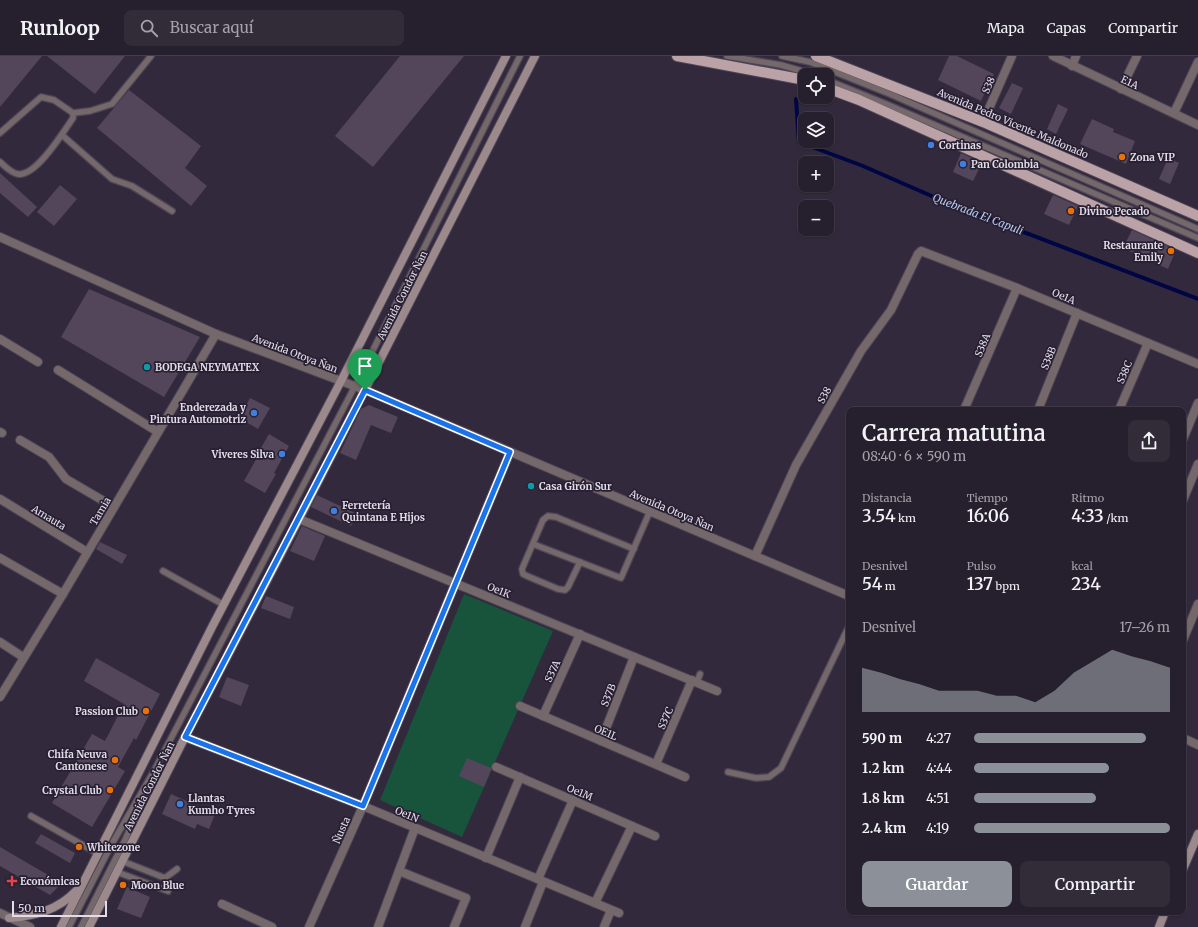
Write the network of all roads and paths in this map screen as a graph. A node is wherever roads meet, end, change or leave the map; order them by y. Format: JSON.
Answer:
{"nodes":[{"id":1,"x":151,"y":56,"type":"edge"},
{"id":2,"x":506,"y":56,"type":"edge"},
{"id":3,"x":520,"y":56,"type":"edge"},
{"id":4,"x":535,"y":56,"type":"edge"},
{"id":5,"x":677,"y":56,"type":"edge"},
{"id":6,"x":727,"y":56,"type":"edge"},
{"id":7,"x":782,"y":56,"type":"edge"},
{"id":8,"x":816,"y":56,"type":"edge"},
{"id":9,"x":1012,"y":56,"type":"edge"},
{"id":10,"x":1053,"y":56,"type":"edge"},
{"id":11,"x":1076,"y":56,"type":"edge"},
{"id":12,"x":1137,"y":56,"type":"edge"},
{"id":13,"x":1198,"y":62,"type":"edge"},
{"id":14,"x":1072,"y":66,"type":"junction"},
{"id":15,"x":798,"y":70,"type":"edge"},
{"id":16,"x":798,"y":79,"type":"edge"},
{"id":17,"x":834,"y":83,"type":"edge"},
{"id":18,"x":1121,"y":88,"type":"junction"},
{"id":19,"x":834,"y":91,"type":"edge"},
{"id":20,"x":72,"y":113,"type":"junction"},
{"id":21,"x":1174,"y":113,"type":"junction"},
{"id":22,"x":983,"y":122,"type":"junction"},
{"id":23,"x":1198,"y":125,"type":"edge"},
{"id":24,"x":0,"y":133,"type":"edge"},
{"id":25,"x":62,"y":135,"type":"junction"},
{"id":26,"x":0,"y":162,"type":"edge"},
{"id":27,"x":172,"y":211,"type":"dead end"},
{"id":28,"x":1198,"y":216,"type":"edge"},
{"id":29,"x":1198,"y":229,"type":"edge"},
{"id":30,"x":0,"y":237,"type":"edge"},
{"id":31,"x":1198,"y":238,"type":"edge"},
{"id":32,"x":921,"y":251,"type":"joint"},
{"id":33,"x":1198,"y":253,"type":"edge"},
{"id":34,"x":1017,"y":288,"type":"junction"},
{"id":35,"x":1077,"y":312,"type":"junction"},
{"id":36,"x":216,"y":334,"type":"junction"},
{"id":37,"x":0,"y":339,"type":"edge"},
{"id":38,"x":1148,"y":343,"type":"junction"},
{"id":39,"x":38,"y":362,"type":"dead end"},
{"id":40,"x":1198,"y":364,"type":"edge"},
{"id":41,"x":58,"y":370,"type":"dead end"},
{"id":42,"x":341,"y":381,"type":"junction"},
{"id":43,"x":355,"y":386,"type":"junction"},
{"id":44,"x":365,"y":390,"type":"junction"},
{"id":45,"x":1198,"y":403,"type":"edge"},
{"id":46,"x":965,"y":407,"type":"edge"},
{"id":47,"x":1039,"y":407,"type":"edge"},
{"id":48,"x":1120,"y":407,"type":"edge"},
{"id":49,"x":158,"y":432,"type":"junction"},
{"id":50,"x":1186,"y":432,"type":"edge"},
{"id":51,"x":20,"y":440,"type":"dead end"},
{"id":52,"x":510,"y":452,"type":"junction"},
{"id":53,"x":1198,"y":464,"type":"edge"},
{"id":54,"x":1186,"y":493,"type":"edge"},
{"id":55,"x":0,"y":499,"type":"edge"},
{"id":56,"x":114,"y":507,"type":"junction"},
{"id":57,"x":650,"y":511,"type":"junction"},
{"id":58,"x":299,"y":519,"type":"junction"},
{"id":59,"x":533,"y":544,"type":"junction"},
{"id":60,"x":634,"y":549,"type":"junction"},
{"id":61,"x":87,"y":552,"type":"junction"},
{"id":62,"x":755,"y":556,"type":"junction"},
{"id":63,"x":0,"y":558,"type":"edge"},
{"id":64,"x":580,"y":562,"type":"junction"},
{"id":65,"x":163,"y":572,"type":"dead end"},
{"id":66,"x":456,"y":583,"type":"junction"},
{"id":67,"x":63,"y":594,"type":"junction"},
{"id":68,"x":846,"y":595,"type":"edge"},
{"id":69,"x":1198,"y":604,"type":"edge"},
{"id":70,"x":224,"y":605,"type":"junction"},
{"id":71,"x":846,"y":632,"type":"edge"},
{"id":72,"x":1186,"y":633,"type":"edge"},
{"id":73,"x":580,"y":634,"type":"junction"},
{"id":74,"x":0,"y":642,"type":"edge"},
{"id":75,"x":24,"y":657,"type":"junction"},
{"id":76,"x":634,"y":657,"type":"junction"},
{"id":77,"x":700,"y":674,"type":"dead end"},
{"id":78,"x":695,"y":681,"type":"junction"},
{"id":79,"x":717,"y":691,"type":"dead end"},
{"id":80,"x":0,"y":697,"type":"edge"},
{"id":81,"x":520,"y":706,"type":"dead end"},
{"id":82,"x":543,"y":716,"type":"junction"},
{"id":83,"x":185,"y":737,"type":"junction"},
{"id":84,"x":1186,"y":739,"type":"edge"},
{"id":85,"x":601,"y":741,"type":"junction"},
{"id":86,"x":1198,"y":745,"type":"edge"},
{"id":87,"x":656,"y":764,"type":"junction"},
{"id":88,"x":496,"y":767,"type":"dead end"},
{"id":89,"x":154,"y":771,"type":"junction"},
{"id":90,"x":728,"y":772,"type":"dead end"},
{"id":91,"x":685,"y":776,"type":"dead end"},
{"id":92,"x":520,"y":777,"type":"junction"},
{"id":93,"x":573,"y":800,"type":"junction"},
{"id":94,"x":363,"y":806,"type":"junction"},
{"id":95,"x":31,"y":816,"type":"dead end"},
{"id":96,"x":632,"y":826,"type":"junction"},
{"id":97,"x":415,"y":828,"type":"junction"},
{"id":98,"x":1198,"y":834,"type":"edge"},
{"id":99,"x":656,"y":836,"type":"dead end"},
{"id":100,"x":97,"y":853,"type":"junction"},
{"id":101,"x":486,"y":858,"type":"junction"},
{"id":102,"x":122,"y":861,"type":"junction"},
{"id":103,"x":1186,"y":863,"type":"edge"},
{"id":104,"x":177,"y":869,"type":"dead end"},
{"id":105,"x":399,"y":871,"type":"junction"},
{"id":106,"x":117,"y":872,"type":"junction"},
{"id":107,"x":540,"y":880,"type":"junction"},
{"id":108,"x":83,"y":884,"type":"junction"},
{"id":109,"x":168,"y":891,"type":"dead end"},
{"id":110,"x":595,"y":903,"type":"junction"},
{"id":111,"x":222,"y":904,"type":"dead end"},
{"id":112,"x":0,"y":914,"type":"edge"},
{"id":113,"x":1164,"y":915,"type":"edge"},
{"id":114,"x":9,"y":918,"type":"junction"},
{"id":115,"x":92,"y":925,"type":"edge"},
{"id":116,"x":30,"y":927,"type":"edge"},
{"id":117,"x":61,"y":927,"type":"edge"},
{"id":118,"x":69,"y":927,"type":"edge"},
{"id":119,"x":81,"y":927,"type":"edge"},
{"id":120,"x":272,"y":927,"type":"edge"},
{"id":121,"x":309,"y":927,"type":"edge"},
{"id":122,"x":378,"y":927,"type":"edge"},
{"id":123,"x":454,"y":927,"type":"edge"},
{"id":124,"x":525,"y":927,"type":"edge"},
{"id":125,"x":604,"y":927,"type":"edge"},
{"id":126,"x":1158,"y":927,"type":"edge"}],
"edges":[{"from":1,"to":20,"type":"lane"},
{"from":2,"to":42,"type":"main road","name":"Avenida Condor Ñan"},
{"from":3,"to":43,"type":"lane"},
{"from":4,"to":44,"type":"main road","name":"Avenida Condor Ñan"},
{"from":5,"to":16,"type":"main road"},
{"from":6,"to":15,"type":"lane"},
{"from":7,"to":29,"type":"lane"},
{"from":8,"to":22,"type":"main road","name":"Avenida Pedro Vicente Maldonado"},
{"from":9,"to":22,"type":"street","name":"S38"},
{"from":10,"to":14,"type":"street","name":"E1A"},
{"from":11,"to":14,"type":"street"},
{"from":12,"to":18,"type":"street"},
{"from":13,"to":21,"type":"street"},
{"from":14,"to":18,"type":"street","name":"E1A"},
{"from":17,"to":31,"type":"lane"},
{"from":18,"to":21,"type":"street","name":"E1A"},
{"from":19,"to":33,"type":"main road"},
{"from":20,"to":24,"type":"lane"},
{"from":20,"to":25,"type":"lane"},
{"from":21,"to":23,"type":"street","name":"E1A"},
{"from":22,"to":28,"type":"main road","name":"Avenida Pedro Vicente Maldonado"},
{"from":25,"to":26,"type":"lane"},
{"from":25,"to":27,"type":"lane"},
{"from":30,"to":36,"type":"street","name":"Avenida Otoya Ñan"},
{"from":32,"to":34,"type":"street","name":"Oe1A"},
{"from":32,"to":62,"type":"street","name":"S38"},
{"from":34,"to":35,"type":"street","name":"Oe1A"},
{"from":34,"to":46,"type":"street","name":"S38A"},
{"from":35,"to":38,"type":"street","name":"Oe1A"},
{"from":35,"to":47,"type":"street","name":"S38B"},
{"from":36,"to":42,"type":"street","name":"Avenida Otoya Ñan"},
{"from":36,"to":49,"type":"street","name":"Tamia"},
{"from":37,"to":39,"type":"street"},
{"from":38,"to":40,"type":"street","name":"Oe1A"},
{"from":38,"to":48,"type":"street","name":"S38C"},
{"from":41,"to":49,"type":"street"},
{"from":42,"to":43,"type":"street","name":"Avenida Otoya Ñan"},
{"from":42,"to":70,"type":"main road","name":"Avenida Condor Ñan"},
{"from":43,"to":44,"type":"street","name":"Avenida Otoya Ñan"},
{"from":43,"to":89,"type":"lane"},
{"from":44,"to":52,"type":"street","name":"Avenida Otoya Ñan"},
{"from":44,"to":58,"type":"main road","name":"Avenida Condor Ñan"},
{"from":45,"to":50,"type":"street"},
{"from":49,"to":56,"type":"street","name":"Tamia"},
{"from":51,"to":56,"type":"street"},
{"from":52,"to":57,"type":"street","name":"Avenida Otoya Ñan"},
{"from":52,"to":66,"type":"street","name":"Ñusta"},
{"from":53,"to":54,"type":"street"},
{"from":55,"to":61,"type":"street","name":"Amauta"},
{"from":56,"to":61,"type":"street","name":"Tamia"},
{"from":57,"to":60,"type":"lane"},
{"from":57,"to":62,"type":"street","name":"Avenida Otoya Ñan"},
{"from":58,"to":66,"type":"street","name":"Oe1K"},
{"from":58,"to":83,"type":"main road","name":"Avenida Condor Ñan"},
{"from":59,"to":60,"type":"lane"},
{"from":59,"to":64,"type":"lane"},
{"from":59,"to":64,"type":"lane"},
{"from":60,"to":64,"type":"lane"},
{"from":61,"to":67,"type":"street","name":"Tamia"},
{"from":62,"to":68,"type":"street","name":"Avenida Otoya Ñan"},
{"from":63,"to":67,"type":"street"},
{"from":65,"to":70,"type":"lane"},
{"from":66,"to":73,"type":"street","name":"Oe1K"},
{"from":66,"to":94,"type":"street","name":"Ñusta"},
{"from":67,"to":75,"type":"street","name":"Tamia"},
{"from":69,"to":72,"type":"street"},
{"from":70,"to":100,"type":"main road","name":"Avenida Condor Ñan"},
{"from":71,"to":90,"type":"lane"},
{"from":73,"to":76,"type":"street","name":"Oe1K"},
{"from":73,"to":82,"type":"street","name":"S37A"},
{"from":74,"to":75,"type":"street"},
{"from":75,"to":80,"type":"street","name":"Tamia"},
{"from":76,"to":78,"type":"street","name":"Oe1K"},
{"from":76,"to":85,"type":"street","name":"S37B"},
{"from":77,"to":78,"type":"lane"},
{"from":78,"to":79,"type":"street","name":"Oe1K"},
{"from":78,"to":87,"type":"street","name":"S37C"},
{"from":81,"to":82,"type":"street","name":"OE1L"},
{"from":82,"to":85,"type":"street","name":"OE1L"},
{"from":83,"to":94,"type":"street","name":"Oe1N"},
{"from":83,"to":102,"type":"main road","name":"Avenida Condor Ñan"},
{"from":84,"to":86,"type":"street"},
{"from":85,"to":87,"type":"street","name":"OE1L"},
{"from":87,"to":91,"type":"street","name":"OE1L"},
{"from":88,"to":92,"type":"street","name":"Oe1M"},
{"from":89,"to":118,"type":"lane"},
{"from":89,"to":119,"type":"lane"},
{"from":92,"to":93,"type":"street","name":"Oe1M"},
{"from":92,"to":101,"type":"street"},
{"from":93,"to":96,"type":"street","name":"Oe1M"},
{"from":93,"to":107,"type":"street"},
{"from":94,"to":97,"type":"street","name":"Oe1N"},
{"from":94,"to":121,"type":"street","name":"Ñusta"},
{"from":95,"to":100,"type":"lane"},
{"from":96,"to":99,"type":"street","name":"Oe1M"},
{"from":96,"to":110,"type":"street"},
{"from":97,"to":101,"type":"street","name":"Oe1N"},
{"from":97,"to":105,"type":"street"},
{"from":98,"to":103,"type":"main road"},
{"from":100,"to":108,"type":"main road","name":"Avenida Condor Ñan"},
{"from":101,"to":107,"type":"street","name":"Oe1N"},
{"from":102,"to":104,"type":"lane"},
{"from":102,"to":106,"type":"main road","name":"Avenida Condor Ñan"},
{"from":105,"to":122,"type":"street"},
{"from":105,"to":123,"type":"street"},
{"from":106,"to":109,"type":"lane"},
{"from":106,"to":115,"type":"main road","name":"Avenida Condor Ñan"},
{"from":107,"to":110,"type":"street","name":"Oe1N"},
{"from":107,"to":124,"type":"street"},
{"from":108,"to":114,"type":"main road"},
{"from":108,"to":117,"type":"main road","name":"Avenida Condor Ñan"},
{"from":110,"to":125,"type":"street","name":"Oe1N"},
{"from":111,"to":120,"type":"street"},
{"from":112,"to":114,"type":"street"},
{"from":113,"to":126,"type":"main road"},
{"from":114,"to":116,"type":"street"}]}
